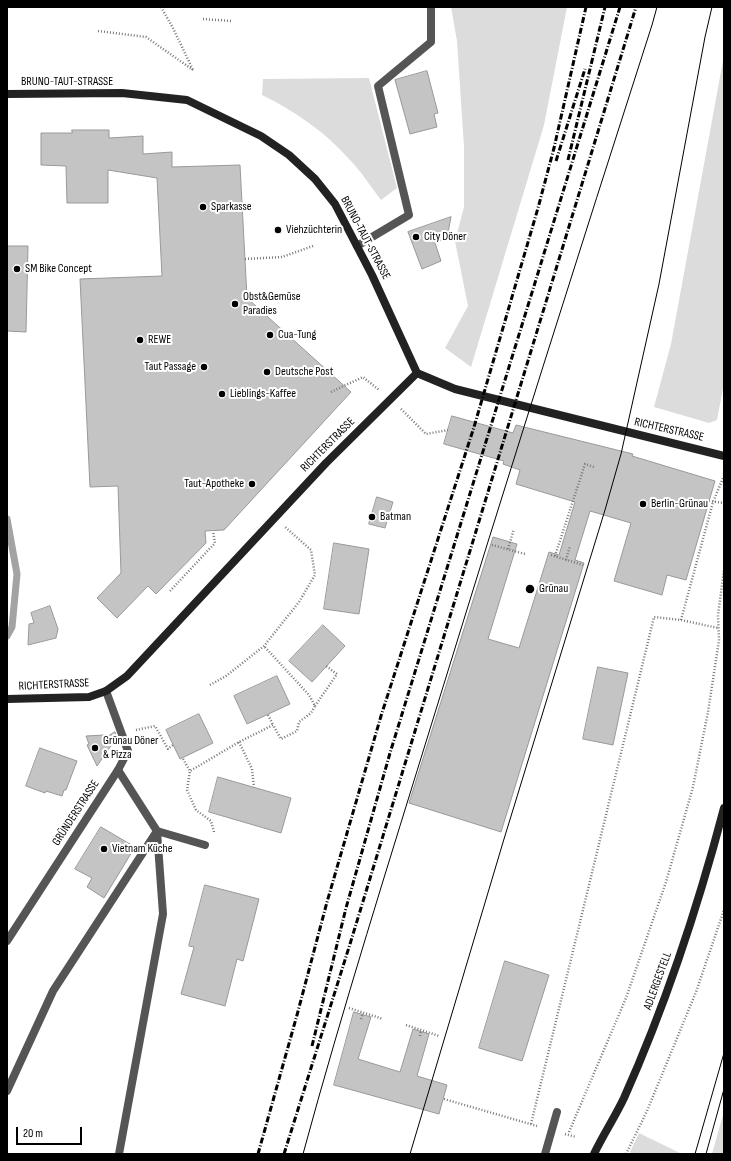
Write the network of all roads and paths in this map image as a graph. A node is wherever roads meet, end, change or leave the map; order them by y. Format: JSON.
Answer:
{"nodes":[{"id":1,"x":161,"y":7,"type":"edge"},
{"id":2,"x":431,"y":7,"type":"edge"},
{"id":3,"x":203,"y":19,"type":"dead end"},
{"id":4,"x":231,"y":21,"type":"dead end"},
{"id":5,"x":98,"y":31,"type":"dead end"},
{"id":6,"x":7,"y":94,"type":"edge"},
{"id":7,"x":314,"y":246,"type":"dead end"},
{"id":8,"x":357,"y":246,"type":"junction"},
{"id":9,"x":245,"y":259,"type":"dead end"},
{"id":10,"x":417,"y":373,"type":"junction"},
{"id":11,"x":724,"y":456,"type":"edge"},
{"id":12,"x":594,"y":467,"type":"dead end"},
{"id":13,"x":711,"y":501,"type":"junction"},
{"id":14,"x":724,"y":504,"type":"edge"},
{"id":15,"x":274,"y":518,"type":"junction"},
{"id":16,"x":514,"y":529,"type":"dead end"},
{"id":17,"x":213,"y":530,"type":"dead end"},
{"id":18,"x":492,"y":545,"type":"dead end"},
{"id":19,"x":570,"y":546,"type":"dead end"},
{"id":20,"x":508,"y":549,"type":"junction"},
{"id":21,"x":525,"y":554,"type":"dead end"},
{"id":22,"x":551,"y":555,"type":"dead end"},
{"id":23,"x":554,"y":556,"type":"junction"},
{"id":24,"x":566,"y":560,"type":"junction"},
{"id":25,"x":584,"y":565,"type":"dead end"},
{"id":26,"x":724,"y":570,"type":"edge"},
{"id":27,"x":170,"y":591,"type":"dead end"},
{"id":28,"x":681,"y":620,"type":"junction"},
{"id":29,"x":718,"y":628,"type":"junction"},
{"id":30,"x":264,"y":646,"type":"junction"},
{"id":31,"x":326,"y":666,"type":"dead end"},
{"id":32,"x":210,"y":686,"type":"dead end"},
{"id":33,"x":106,"y":691,"type":"junction"},
{"id":34,"x":7,"y":699,"type":"edge"},
{"id":35,"x":315,"y":706,"type":"junction"},
{"id":36,"x":268,"y":715,"type":"dead end"},
{"id":37,"x":273,"y":725,"type":"junction"},
{"id":38,"x":122,"y":733,"type":"junction"},
{"id":39,"x":239,"y":742,"type":"junction"},
{"id":40,"x":173,"y":745,"type":"dead end"},
{"id":41,"x":183,"y":759,"type":"dead end"},
{"id":42,"x":118,"y":770,"type":"junction"},
{"id":43,"x":190,"y":771,"type":"junction"},
{"id":44,"x":254,"y":787,"type":"dead end"},
{"id":45,"x":724,"y":808,"type":"edge"},
{"id":46,"x":211,"y":820,"type":"dead end"},
{"id":47,"x":157,"y":831,"type":"junction"},
{"id":48,"x":205,"y":844,"type":"dead end"},
{"id":49,"x":724,"y":910,"type":"edge"},
{"id":50,"x":7,"y":941,"type":"edge"},
{"id":51,"x":349,"y":1008,"type":"dead end"},
{"id":52,"x":363,"y":1013,"type":"junction"},
{"id":53,"x":361,"y":1019,"type":"dead end"},
{"id":54,"x":383,"y":1019,"type":"dead end"},
{"id":55,"x":406,"y":1025,"type":"dead end"},
{"id":56,"x":421,"y":1030,"type":"junction"},
{"id":57,"x":420,"y":1036,"type":"dead end"},
{"id":58,"x":440,"y":1036,"type":"dead end"},
{"id":59,"x":7,"y":1091,"type":"edge"},
{"id":60,"x":444,"y":1099,"type":"dead end"},
{"id":61,"x":557,"y":1112,"type":"dead end"},
{"id":62,"x":531,"y":1124,"type":"junction"},
{"id":63,"x":552,"y":1130,"type":"junction"},
{"id":64,"x":568,"y":1135,"type":"junction"},
{"id":65,"x":576,"y":1137,"type":"dead end"},
{"id":66,"x":119,"y":1154,"type":"edge"},
{"id":67,"x":545,"y":1154,"type":"edge"},
{"id":68,"x":594,"y":1154,"type":"edge"},
{"id":69,"x":626,"y":1154,"type":"edge"}],
"edges":[{"from":1,"to":5,"type":"path"},
{"from":2,"to":8,"type":"street"},
{"from":3,"to":4,"type":"path"},
{"from":6,"to":8,"type":"street","name":"BRUNO-TAUT-STRASSE"},
{"from":7,"to":9,"type":"path"},
{"from":8,"to":10,"type":"street","name":"BRUNO-TAUT-STRASSE"},
{"from":10,"to":11,"type":"street","name":"RICHTERSTRASSE"},
{"from":10,"to":15,"type":"street","name":"RICHTERSTRASSE"},
{"from":11,"to":13,"type":"path"},
{"from":12,"to":23,"type":"path"},
{"from":13,"to":14,"type":"path"},
{"from":13,"to":28,"type":"path"},
{"from":15,"to":30,"type":"path"},
{"from":15,"to":33,"type":"street","name":"RICHTERSTRASSE"},
{"from":16,"to":20,"type":"path"},
{"from":17,"to":27,"type":"path"},
{"from":18,"to":20,"type":"path"},
{"from":19,"to":24,"type":"path"},
{"from":20,"to":21,"type":"path"},
{"from":22,"to":23,"type":"path"},
{"from":23,"to":24,"type":"path"},
{"from":24,"to":25,"type":"path"},
{"from":26,"to":29,"type":"path"},
{"from":28,"to":29,"type":"path"},
{"from":28,"to":62,"type":"path"},
{"from":29,"to":64,"type":"path"},
{"from":30,"to":32,"type":"path"},
{"from":30,"to":35,"type":"path"},
{"from":31,"to":35,"type":"path"},
{"from":33,"to":34,"type":"street","name":"RICHTERSTRASSE"},
{"from":33,"to":38,"type":"street","name":"GRÜNDERSTRASSE"},
{"from":35,"to":37,"type":"path"},
{"from":36,"to":37,"type":"path"},
{"from":37,"to":39,"type":"path"},
{"from":38,"to":40,"type":"path"},
{"from":38,"to":42,"type":"street","name":"GRÜNDERSTRASSE"},
{"from":39,"to":43,"type":"path"},
{"from":39,"to":44,"type":"path"},
{"from":41,"to":43,"type":"path"},
{"from":42,"to":47,"type":"street"},
{"from":42,"to":50,"type":"street","name":"GRÜNDERSTRASSE"},
{"from":43,"to":46,"type":"path"},
{"from":45,"to":68,"type":"street","name":"ADLERGESTELL"},
{"from":47,"to":48,"type":"street"},
{"from":47,"to":59,"type":"street"},
{"from":47,"to":66,"type":"street"},
{"from":49,"to":69,"type":"path"},
{"from":51,"to":52,"type":"path"},
{"from":52,"to":53,"type":"path"},
{"from":52,"to":54,"type":"path"},
{"from":55,"to":56,"type":"path"},
{"from":56,"to":57,"type":"path"},
{"from":56,"to":58,"type":"path"},
{"from":60,"to":62,"type":"path"},
{"from":61,"to":63,"type":"street"},
{"from":62,"to":63,"type":"path"},
{"from":63,"to":64,"type":"path"},
{"from":63,"to":67,"type":"street"},
{"from":64,"to":65,"type":"path"}]}
